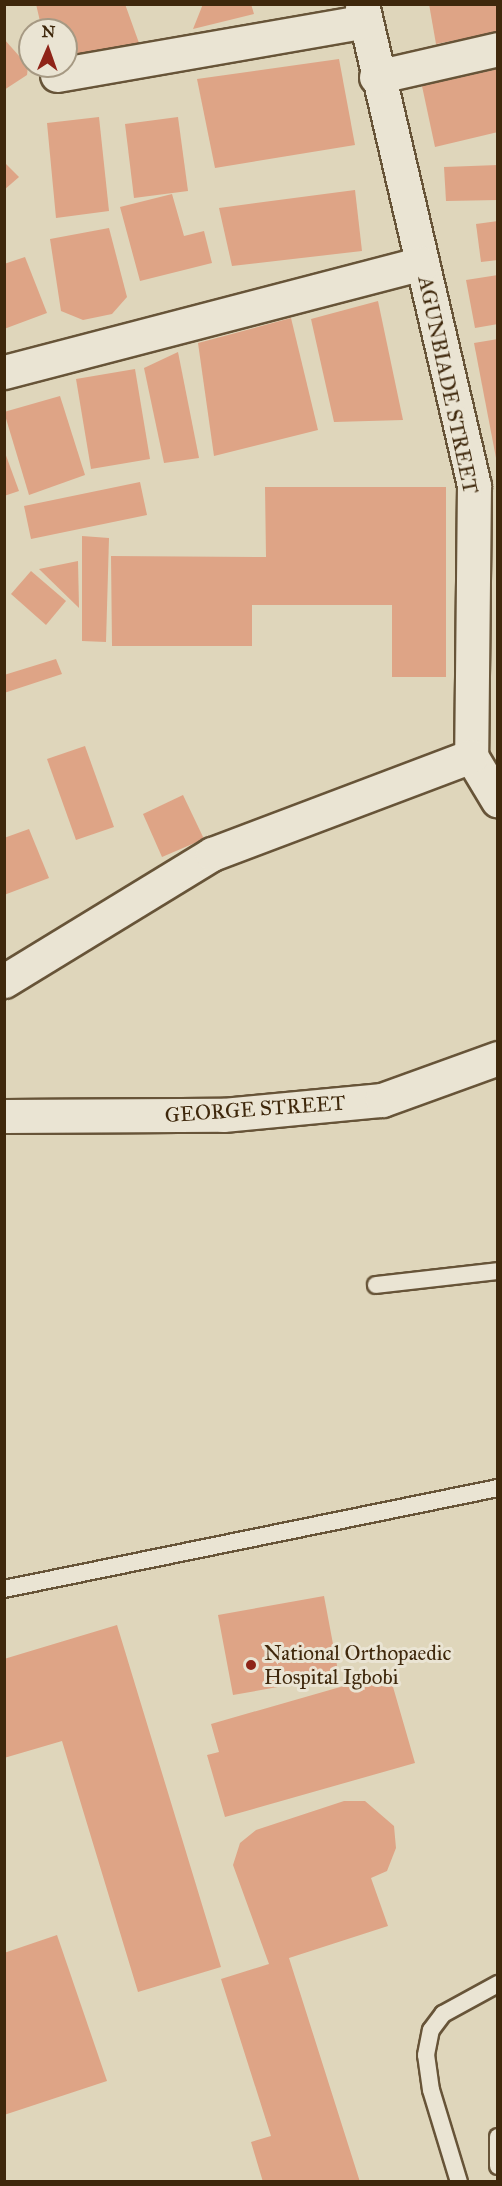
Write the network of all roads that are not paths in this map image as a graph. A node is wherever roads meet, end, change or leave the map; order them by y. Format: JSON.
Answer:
{"nodes":[{"id":1,"x":364,"y":13,"type":"edge"},
{"id":2,"x":498,"y":49,"type":"edge"},
{"id":3,"x":78,"y":71,"type":"edge"},
{"id":4,"x":376,"y":77,"type":"junction"},
{"id":5,"x":422,"y":262,"type":"junction"},
{"id":6,"x":4,"y":372,"type":"edge"},
{"id":7,"x":486,"y":484,"type":"edge"},
{"id":8,"x":471,"y":756,"type":"junction"},
{"id":9,"x":498,"y":801,"type":"edge"},
{"id":10,"x":4,"y":981,"type":"edge"},
{"id":11,"x":498,"y":1058,"type":"edge"},
{"id":12,"x":4,"y":1116,"type":"edge"},
{"id":13,"x":498,"y":1271,"type":"edge"},
{"id":14,"x":376,"y":1285,"type":"dead end"},
{"id":15,"x":498,"y":1488,"type":"edge"},
{"id":16,"x":4,"y":1589,"type":"edge"},
{"id":17,"x":498,"y":1984,"type":"edge"},
{"id":18,"x":498,"y":2137,"type":"edge"},
{"id":19,"x":498,"y":2166,"type":"edge"},
{"id":20,"x":459,"y":2181,"type":"edge"}],
"edges":[{"from":1,"to":3,"type":"street"},
{"from":1,"to":4,"type":"street","name":"AGUNBIADE STREET"},
{"from":2,"to":4,"type":"street"},
{"from":4,"to":5,"type":"street","name":"AGUNBIADE STREET"},
{"from":5,"to":6,"type":"street"},
{"from":5,"to":7,"type":"street","name":"AGUNBIADE STREET"},
{"from":7,"to":8,"type":"street","name":"AGUNBIADE STREET"},
{"from":8,"to":9,"type":"street"},
{"from":8,"to":10,"type":"street"},
{"from":11,"to":12,"type":"street","name":"GEORGE STREET"},
{"from":13,"to":14,"type":"lane"},
{"from":15,"to":16,"type":"lane"},
{"from":17,"to":20,"type":"lane"},
{"from":18,"to":19,"type":"lane"}]}
